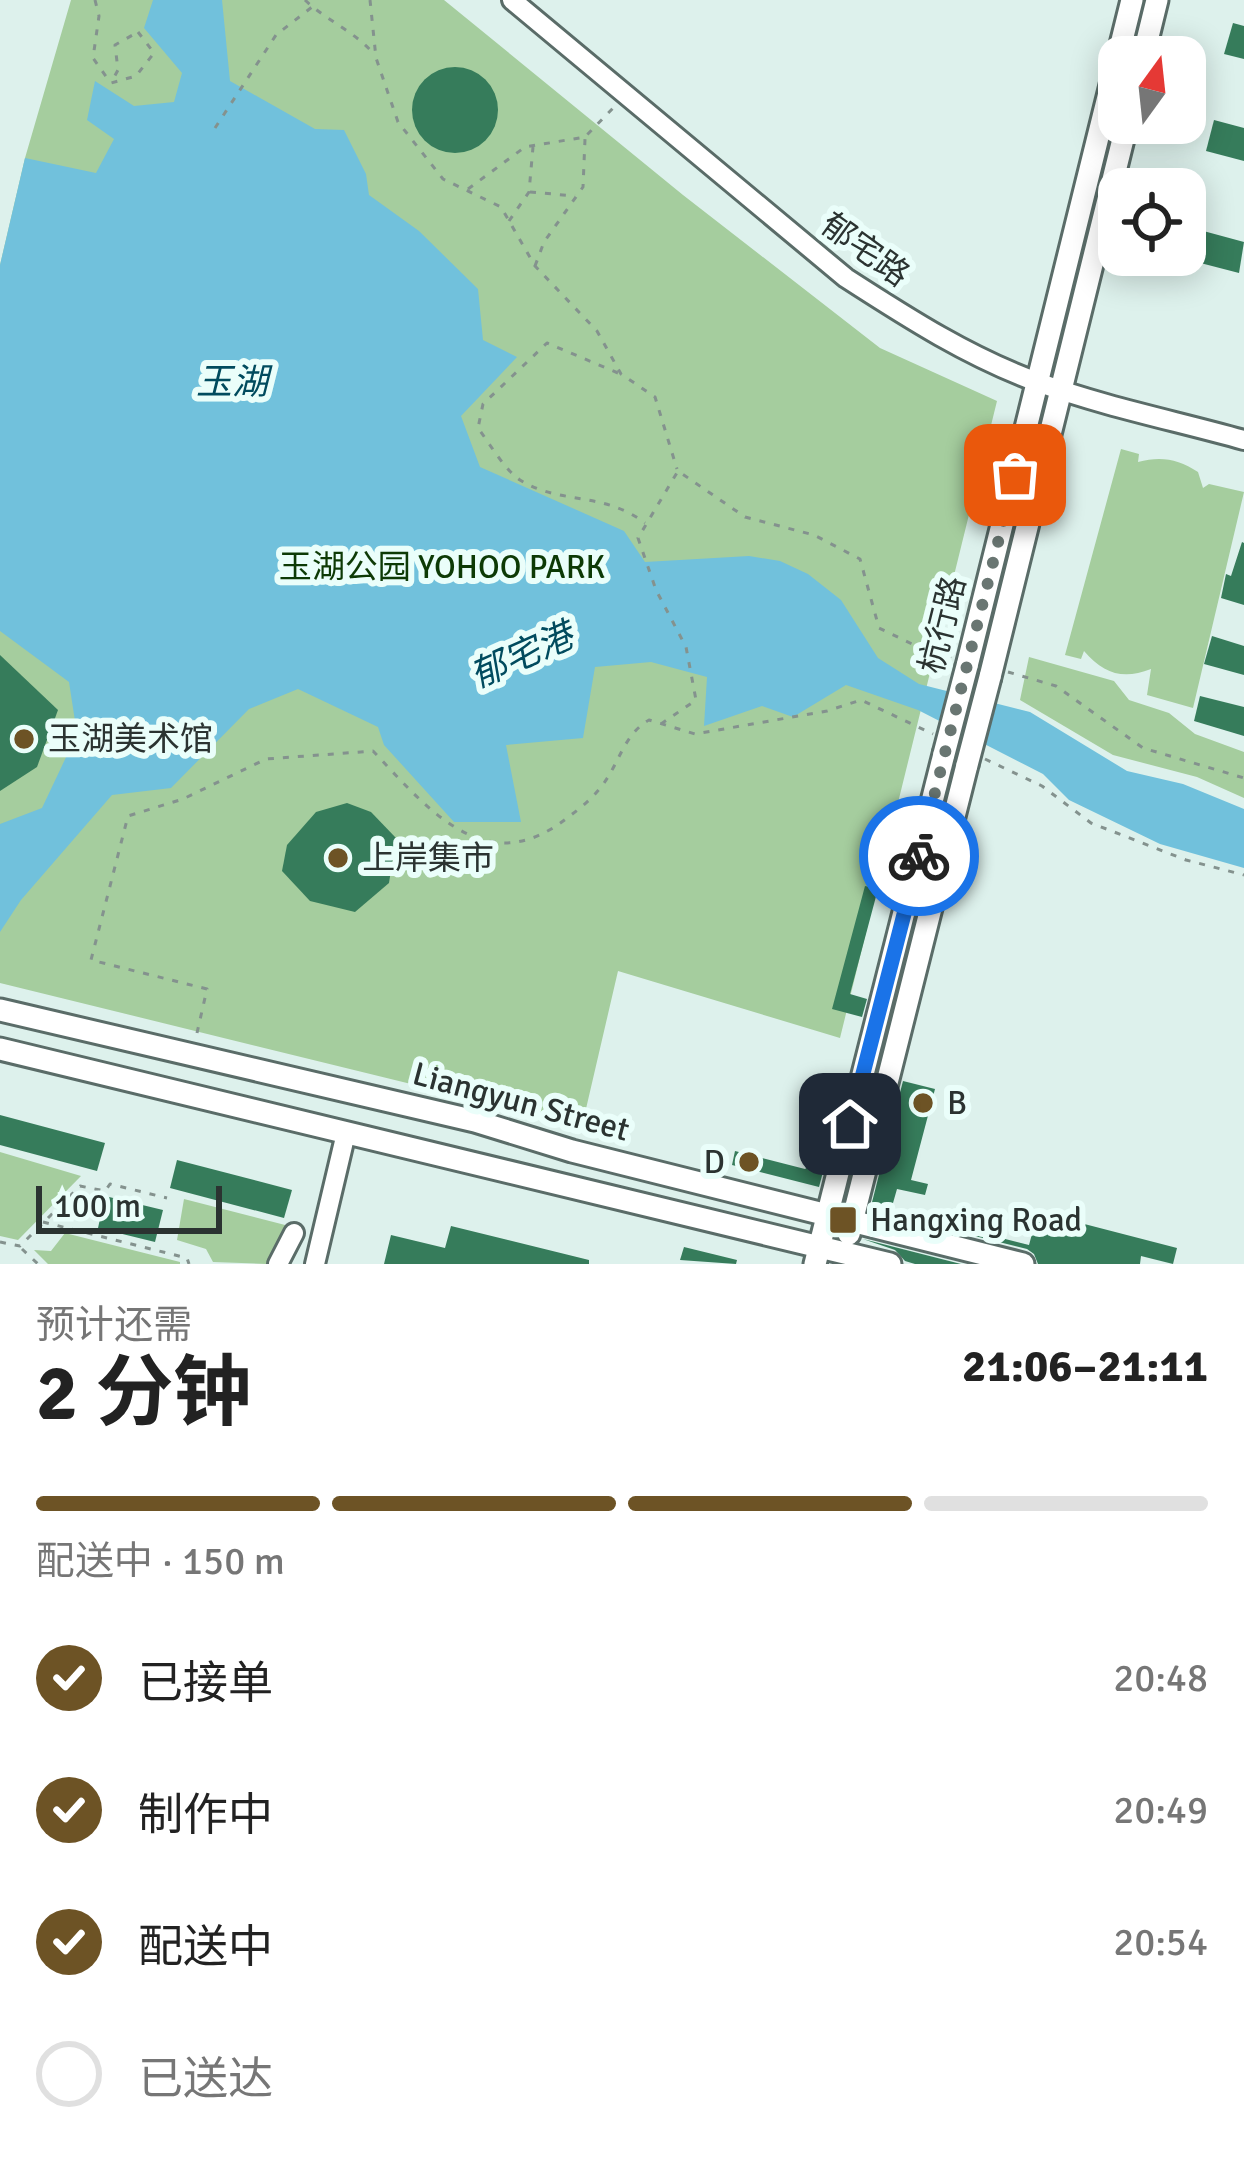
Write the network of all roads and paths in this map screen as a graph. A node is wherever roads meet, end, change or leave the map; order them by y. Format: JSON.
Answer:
{"nodes":[{"id":1,"x":95,"y":0,"type":"edge"},
{"id":2,"x":305,"y":0,"type":"edge"},
{"id":3,"x":370,"y":0,"type":"edge"},
{"id":4,"x":512,"y":0,"type":"edge"},
{"id":5,"x":1132,"y":0,"type":"edge"},
{"id":6,"x":1157,"y":0,"type":"edge"},
{"id":7,"x":312,"y":7,"type":"junction"},
{"id":8,"x":1148,"y":36,"type":"edge"},
{"id":9,"x":376,"y":58,"type":"junction"},
{"id":10,"x":111,"y":83,"type":"junction"},
{"id":11,"x":625,"y":96,"type":"junction"},
{"id":12,"x":215,"y":128,"type":"dead end"},
{"id":13,"x":585,"y":137,"type":"junction"},
{"id":14,"x":1122,"y":144,"type":"edge"},
{"id":15,"x":533,"y":146,"type":"junction"},
{"id":16,"x":466,"y":190,"type":"junction"},
{"id":17,"x":529,"y":192,"type":"junction"},
{"id":18,"x":576,"y":196,"type":"junction"},
{"id":19,"x":509,"y":221,"type":"junction"},
{"id":20,"x":535,"y":266,"type":"junction"},
{"id":21,"x":621,"y":374,"type":"junction"},
{"id":22,"x":1037,"y":382,"type":"junction"},
{"id":23,"x":1063,"y":390,"type":"junction"},
{"id":24,"x":1244,"y":440,"type":"edge"},
{"id":25,"x":678,"y":471,"type":"junction"},
{"id":26,"x":647,"y":524,"type":"junction"},
{"id":27,"x":968,"y":663,"type":"junction"},
{"id":28,"x":991,"y":672,"type":"junction"},
{"id":29,"x":661,"y":724,"type":"junction"},
{"id":30,"x":943,"y":746,"type":"junction"},
{"id":31,"x":974,"y":762,"type":"junction"},
{"id":32,"x":1244,"y":778,"type":"edge"},
{"id":33,"x":1244,"y":874,"type":"edge"},
{"id":34,"x":0,"y":1010,"type":"edge"},
{"id":35,"x":197,"y":1033,"type":"dead end"},
{"id":36,"x":0,"y":1049,"type":"edge"},
{"id":37,"x":346,"y":1133,"type":"junction"},
{"id":38,"x":167,"y":1198,"type":"dead end"},
{"id":39,"x":827,"y":1216,"type":"junction"},
{"id":40,"x":44,"y":1222,"type":"junction"},
{"id":41,"x":852,"y":1222,"type":"junction"},
{"id":42,"x":294,"y":1232,"type":"dead end"},
{"id":43,"x":0,"y":1242,"type":"edge"},
{"id":44,"x":20,"y":1246,"type":"junction"},
{"id":45,"x":817,"y":1254,"type":"edge"},
{"id":46,"x":842,"y":1258,"type":"edge"},
{"id":47,"x":38,"y":1264,"type":"edge"},
{"id":48,"x":189,"y":1264,"type":"edge"},
{"id":49,"x":278,"y":1264,"type":"edge"},
{"id":50,"x":315,"y":1264,"type":"edge"},
{"id":51,"x":890,"y":1264,"type":"edge"},
{"id":52,"x":1023,"y":1264,"type":"edge"}],
"edges":[{"from":1,"to":10,"type":"path"},
{"from":2,"to":7,"type":"path"},
{"from":3,"to":9,"type":"path"},
{"from":4,"to":11,"type":"street","name":"郁宅路"},
{"from":5,"to":22,"type":"main road","name":"杭行路"},
{"from":6,"to":8,"type":"main road"},
{"from":7,"to":9,"type":"path"},
{"from":7,"to":12,"type":"path"},
{"from":9,"to":16,"type":"path"},
{"from":10,"to":10,"type":"path"},
{"from":11,"to":13,"type":"path"},
{"from":11,"to":22,"type":"street","name":"郁宅路"},
{"from":13,"to":15,"type":"path"},
{"from":13,"to":18,"type":"path"},
{"from":14,"to":23,"type":"main road","name":"杭行路"},
{"from":15,"to":16,"type":"path"},
{"from":15,"to":17,"type":"path"},
{"from":16,"to":19,"type":"path"},
{"from":17,"to":18,"type":"path"},
{"from":17,"to":19,"type":"path"},
{"from":18,"to":20,"type":"path"},
{"from":19,"to":20,"type":"path"},
{"from":20,"to":21,"type":"path"},
{"from":21,"to":25,"type":"path"},
{"from":21,"to":26,"type":"path"},
{"from":22,"to":23,"type":"street","name":"郁宅路"},
{"from":22,"to":27,"type":"main road","name":"杭行路"},
{"from":23,"to":24,"type":"street","name":"郁宅路"},
{"from":23,"to":28,"type":"main road","name":"杭行路"},
{"from":25,"to":26,"type":"path"},
{"from":25,"to":27,"type":"path"},
{"from":26,"to":29,"type":"path"},
{"from":27,"to":30,"type":"main road","name":"杭行路","bridge":true},
{"from":28,"to":31,"type":"main road","name":"杭行路","bridge":true},
{"from":28,"to":32,"type":"path"},
{"from":29,"to":30,"type":"path"},
{"from":29,"to":35,"type":"path"},
{"from":30,"to":39,"type":"main road","name":"杭行路"},
{"from":31,"to":33,"type":"path"},
{"from":31,"to":41,"type":"main road","name":"杭行路"},
{"from":34,"to":39,"type":"main road","name":"Liangyun Street"},
{"from":36,"to":37,"type":"main road","name":"Liangyun Street"},
{"from":37,"to":45,"type":"main road","name":"Liangyun Street"},
{"from":37,"to":50,"type":"street"},
{"from":38,"to":40,"type":"path"},
{"from":39,"to":41,"type":"main road","name":"Liangyun Street"},
{"from":39,"to":45,"type":"main road","name":"杭行路"},
{"from":40,"to":44,"type":"path"},
{"from":40,"to":48,"type":"path"},
{"from":41,"to":46,"type":"main road","name":"杭行路"},
{"from":41,"to":52,"type":"main road","name":"Liangyun Street"},
{"from":42,"to":49,"type":"street"},
{"from":43,"to":44,"type":"path"},
{"from":44,"to":47,"type":"path"},
{"from":45,"to":46,"type":"main road","name":"Liangyun Street"},
{"from":46,"to":51,"type":"main road","name":"Liangyun Street"}]}
